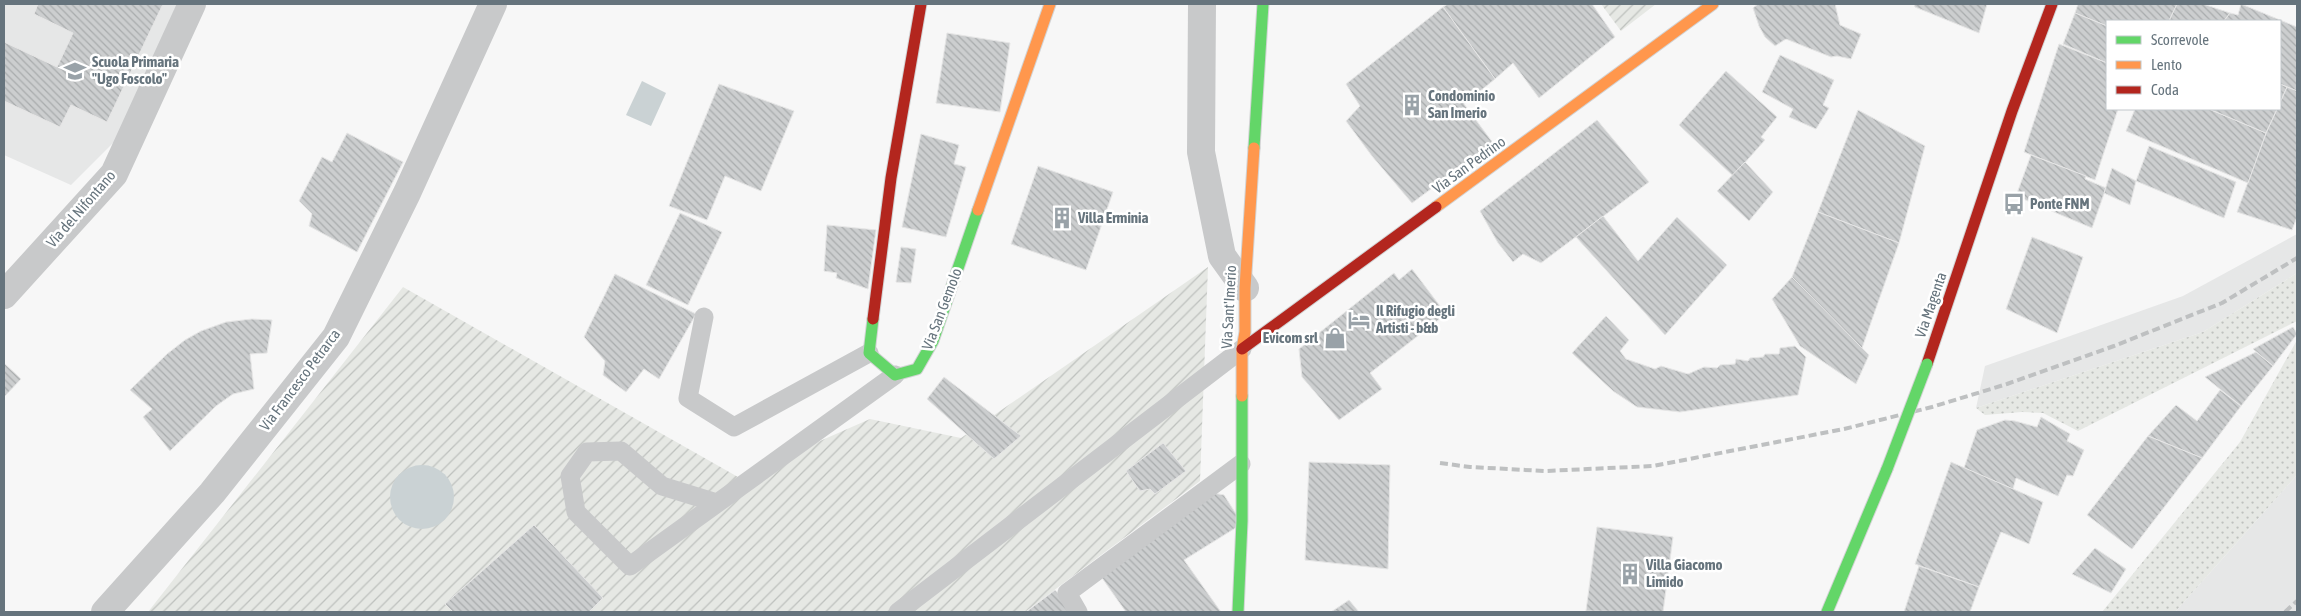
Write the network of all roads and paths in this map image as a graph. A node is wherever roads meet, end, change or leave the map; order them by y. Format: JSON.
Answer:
{"nodes":[{"id":1,"x":192,"y":4,"type":"edge"},
{"id":2,"x":493,"y":4,"type":"edge"},
{"id":3,"x":921,"y":4,"type":"edge"},
{"id":4,"x":1050,"y":4,"type":"edge"},
{"id":5,"x":1202,"y":4,"type":"edge"},
{"id":6,"x":1263,"y":4,"type":"edge"},
{"id":7,"x":1713,"y":4,"type":"edge"},
{"id":8,"x":2052,"y":4,"type":"edge"},
{"id":9,"x":1245,"y":288,"type":"junction"},
{"id":10,"x":4,"y":296,"type":"edge"},
{"id":11,"x":704,"y":317,"type":"dead end"},
{"id":12,"x":1242,"y":349,"type":"junction"},
{"id":13,"x":869,"y":353,"type":"junction"},
{"id":14,"x":895,"y":375,"type":"junction"},
{"id":15,"x":1241,"y":464,"type":"junction"},
{"id":16,"x":717,"y":503,"type":"junction"},
{"id":17,"x":105,"y":612,"type":"edge"},
{"id":18,"x":898,"y":612,"type":"edge"},
{"id":19,"x":1078,"y":612,"type":"edge"},
{"id":20,"x":1238,"y":612,"type":"edge"},
{"id":21,"x":1827,"y":612,"type":"edge"}],
"edges":[{"from":1,"to":10,"type":"street","name":"Via del Nifontano"},
{"from":2,"to":17,"type":"street","name":"Via Francesco Petrarca"},
{"from":3,"to":13,"type":"street"},
{"from":4,"to":14,"type":"street","name":"Via San Gemolo"},
{"from":5,"to":9,"type":"street"},
{"from":6,"to":9,"type":"street","name":"Via Sant'Imerio"},
{"from":7,"to":12,"type":"street","name":"Via San Pedrino"},
{"from":8,"to":21,"type":"street","name":"Via Magenta","bridge":true},
{"from":9,"to":12,"type":"street","name":"Via Sant'Imerio"},
{"from":11,"to":13,"type":"lane"},
{"from":12,"to":15,"type":"street","name":"Via Sant'Imerio"},
{"from":12,"to":18,"type":"lane"},
{"from":13,"to":14,"type":"street"},
{"from":14,"to":16,"type":"lane"},
{"from":15,"to":19,"type":"lane"},
{"from":15,"to":20,"type":"street","name":"Via Sant'Imerio"},
{"from":16,"to":16,"type":"lane"}]}
